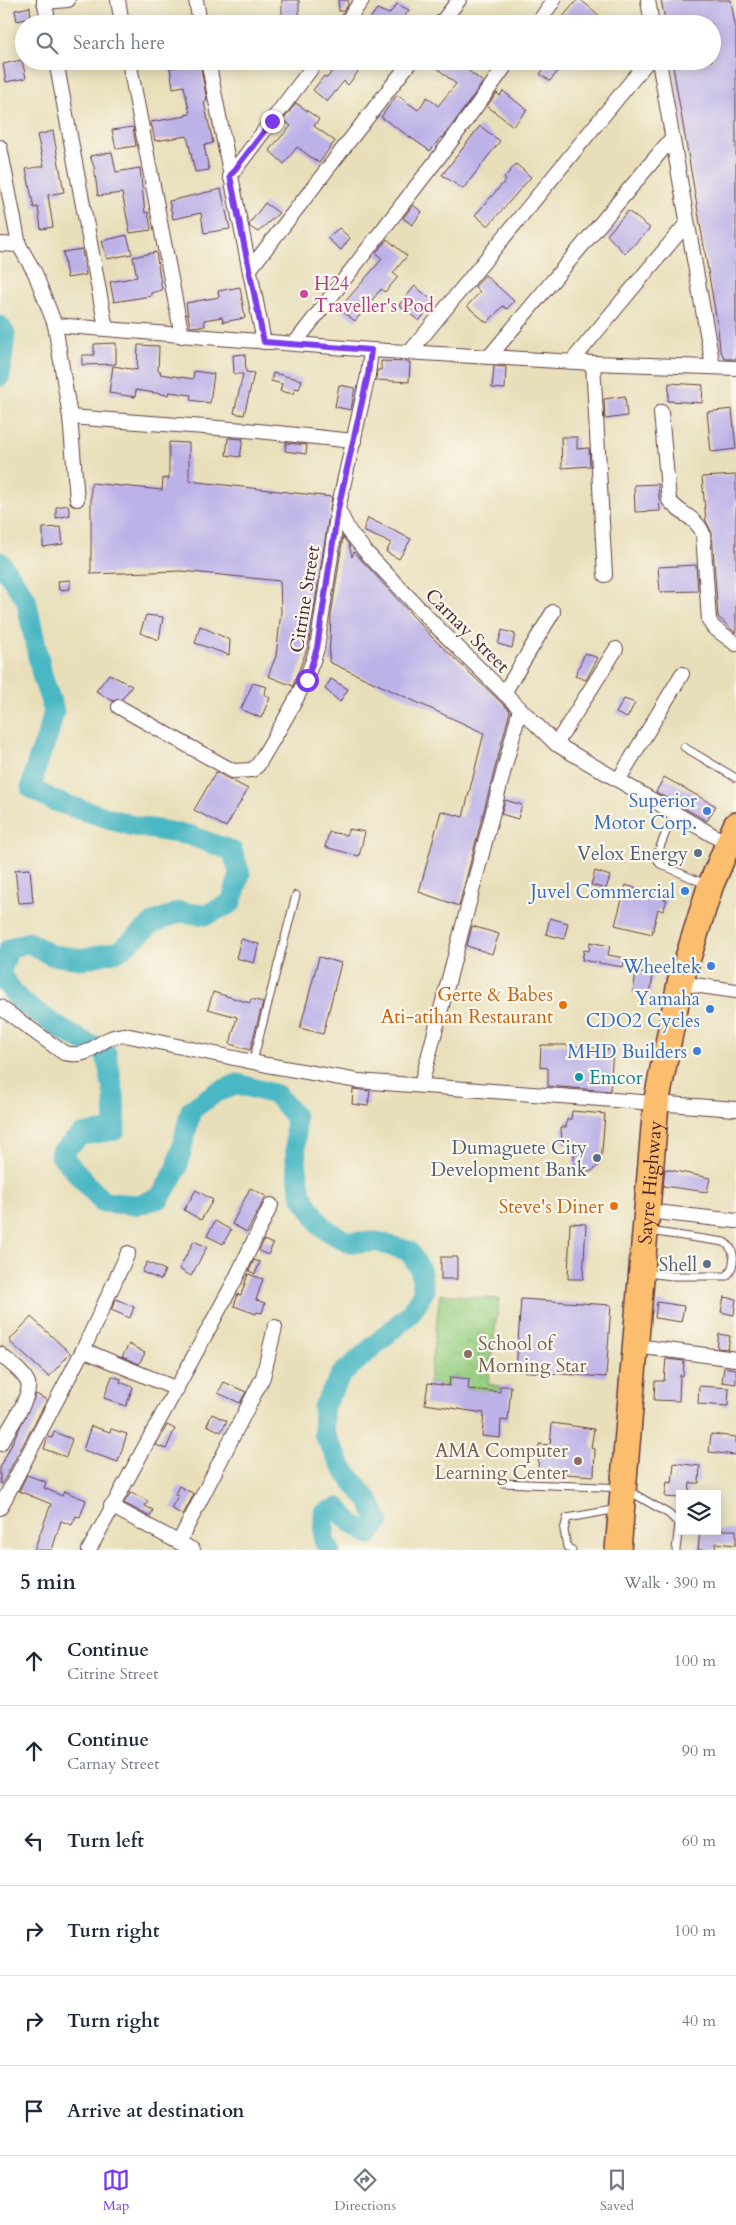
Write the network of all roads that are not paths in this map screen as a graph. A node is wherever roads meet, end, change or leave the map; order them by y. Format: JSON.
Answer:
{"nodes":[{"id":1,"x":68,"y":0,"type":"edge"},
{"id":2,"x":118,"y":0,"type":"edge"},
{"id":3,"x":196,"y":0,"type":"edge"},
{"id":4,"x":362,"y":0,"type":"edge"},
{"id":5,"x":459,"y":0,"type":"edge"},
{"id":6,"x":554,"y":0,"type":"edge"},
{"id":7,"x":648,"y":0,"type":"edge"},
{"id":8,"x":44,"y":1,"type":"edge"},
{"id":9,"x":47,"y":15,"type":"edge"},
{"id":10,"x":120,"y":15,"type":"edge"},
{"id":11,"x":198,"y":15,"type":"edge"},
{"id":12,"x":351,"y":15,"type":"edge"},
{"id":13,"x":447,"y":15,"type":"edge"},
{"id":14,"x":543,"y":15,"type":"edge"},
{"id":15,"x":650,"y":15,"type":"edge"},
{"id":16,"x":58,"y":70,"type":"edge"},
{"id":17,"x":131,"y":70,"type":"edge"},
{"id":18,"x":210,"y":70,"type":"edge"},
{"id":19,"x":310,"y":70,"type":"edge"},
{"id":20,"x":404,"y":70,"type":"edge"},
{"id":21,"x":502,"y":70,"type":"edge"},
{"id":22,"x":641,"y":70,"type":"edge"},
{"id":23,"x":661,"y":70,"type":"edge"},
{"id":24,"x":672,"y":138,"type":"junction"},
{"id":25,"x":0,"y":147,"type":"edge"},
{"id":26,"x":230,"y":176,"type":"junction"},
{"id":27,"x":688,"y":223,"type":"junction"},
{"id":28,"x":0,"y":244,"type":"edge"},
{"id":29,"x":19,"y":245,"type":"junction"},
{"id":30,"x":250,"y":268,"type":"junction"},
{"id":31,"x":55,"y":325,"type":"junction"},
{"id":32,"x":106,"y":328,"type":"junction"},
{"id":33,"x":182,"y":336,"type":"junction"},
{"id":34,"x":264,"y":342,"type":"junction"},
{"id":35,"x":295,"y":343,"type":"junction"},
{"id":36,"x":371,"y":350,"type":"junction"},
{"id":37,"x":410,"y":352,"type":"junction"},
{"id":38,"x":489,"y":357,"type":"junction"},
{"id":39,"x":572,"y":361,"type":"junction"},
{"id":40,"x":593,"y":363,"type":"junction"},
{"id":41,"x":713,"y":367,"type":"junction"},
{"id":42,"x":736,"y":368,"type":"edge"},
{"id":43,"x":661,"y":412,"type":"dead end"},
{"id":44,"x":70,"y":417,"type":"junction"},
{"id":45,"x":354,"y":441,"type":"junction"},
{"id":46,"x":77,"y":499,"type":"dead end"},
{"id":47,"x":338,"y":509,"type":"junction"},
{"id":48,"x":605,"y":575,"type":"dead end"},
{"id":49,"x":553,"y":612,"type":"dead end"},
{"id":50,"x":736,"y":644,"type":"edge"},
{"id":51,"x":616,"y":649,"type":"dead end"},
{"id":52,"x":682,"y":674,"type":"dead end"},
{"id":53,"x":504,"y":693,"type":"junction"},
{"id":54,"x":119,"y":707,"type":"dead end"},
{"id":55,"x":520,"y":709,"type":"junction"},
{"id":56,"x":556,"y":744,"type":"junction"},
{"id":57,"x":684,"y":747,"type":"dead end"},
{"id":58,"x":736,"y":778,"type":"edge"},
{"id":59,"x":619,"y":779,"type":"junction"},
{"id":60,"x":674,"y":812,"type":"junction"},
{"id":61,"x":732,"y":834,"type":"edge"},
{"id":62,"x":710,"y":887,"type":"junction"},
{"id":63,"x":296,"y":895,"type":"dead end"},
{"id":64,"x":680,"y":983,"type":"junction"},
{"id":65,"x":736,"y":991,"type":"edge"},
{"id":66,"x":0,"y":1007,"type":"edge"},
{"id":67,"x":253,"y":1061,"type":"junction"},
{"id":68,"x":421,"y":1085,"type":"junction"},
{"id":69,"x":656,"y":1104,"type":"junction"},
{"id":70,"x":736,"y":1109,"type":"edge"},
{"id":71,"x":271,"y":1206,"type":"dead end"},
{"id":72,"x":646,"y":1221,"type":"junction"},
{"id":73,"x":736,"y":1221,"type":"edge"},
{"id":74,"x":128,"y":1254,"type":"dead end"},
{"id":75,"x":642,"y":1272,"type":"junction"},
{"id":76,"x":275,"y":1327,"type":"dead end"},
{"id":77,"x":636,"y":1346,"type":"junction"},
{"id":78,"x":83,"y":1350,"type":"junction"},
{"id":79,"x":0,"y":1354,"type":"edge"},
{"id":80,"x":736,"y":1359,"type":"edge"},
{"id":81,"x":177,"y":1389,"type":"junction"},
{"id":82,"x":4,"y":1428,"type":"edge"},
{"id":83,"x":0,"y":1444,"type":"edge"},
{"id":84,"x":503,"y":1483,"type":"dead end"},
{"id":85,"x":623,"y":1498,"type":"junction"},
{"id":86,"x":112,"y":1506,"type":"junction"},
{"id":87,"x":0,"y":1508,"type":"edge"},
{"id":88,"x":179,"y":1542,"type":"junction"},
{"id":89,"x":89,"y":1550,"type":"edge"},
{"id":90,"x":193,"y":1550,"type":"edge"},
{"id":91,"x":572,"y":1550,"type":"edge"},
{"id":92,"x":618,"y":1550,"type":"edge"},
{"id":93,"x":676,"y":1550,"type":"edge"}],
"edges":[{"from":1,"to":8,"type":"street"},
{"from":2,"to":10,"type":"street"},
{"from":3,"to":11,"type":"street"},
{"from":4,"to":12,"type":"street"},
{"from":5,"to":13,"type":"street"},
{"from":6,"to":14,"type":"street"},
{"from":7,"to":15,"type":"street"},
{"from":8,"to":9,"type":"street"},
{"from":16,"to":32,"type":"street"},
{"from":17,"to":33,"type":"street"},
{"from":18,"to":26,"type":"street"},
{"from":19,"to":26,"type":"street"},
{"from":20,"to":30,"type":"street"},
{"from":21,"to":35,"type":"street"},
{"from":22,"to":37,"type":"street"},
{"from":23,"to":24,"type":"street"},
{"from":24,"to":27,"type":"street"},
{"from":24,"to":38,"type":"street"},
{"from":25,"to":29,"type":"street"},
{"from":26,"to":30,"type":"street"},
{"from":27,"to":39,"type":"street"},
{"from":27,"to":41,"type":"street"},
{"from":28,"to":29,"type":"street"},
{"from":29,"to":31,"type":"street"},
{"from":30,"to":34,"type":"street"},
{"from":31,"to":32,"type":"street"},
{"from":31,"to":44,"type":"street"},
{"from":32,"to":33,"type":"street"},
{"from":33,"to":34,"type":"street"},
{"from":34,"to":35,"type":"street"},
{"from":35,"to":36,"type":"street"},
{"from":36,"to":37,"type":"street"},
{"from":36,"to":45,"type":"street"},
{"from":37,"to":38,"type":"street"},
{"from":38,"to":39,"type":"street"},
{"from":39,"to":40,"type":"street"},
{"from":40,"to":41,"type":"street"},
{"from":40,"to":48,"type":"street"},
{"from":41,"to":42,"type":"street"},
{"from":43,"to":50,"type":"street"},
{"from":44,"to":45,"type":"street"},
{"from":44,"to":46,"type":"street"},
{"from":45,"to":47,"type":"street"},
{"from":47,"to":53,"type":"street","name":"Carnay Street"},
{"from":47,"to":54,"type":"street","name":"Citrine Street"},
{"from":49,"to":53,"type":"street"},
{"from":51,"to":56,"type":"street"},
{"from":52,"to":59,"type":"street"},
{"from":53,"to":55,"type":"street","name":"Carnay Street"},
{"from":55,"to":56,"type":"street","name":"Carnay Street"},
{"from":55,"to":68,"type":"street"},
{"from":56,"to":59,"type":"street","name":"Carnay Street"},
{"from":57,"to":58,"type":"lane"},
{"from":59,"to":60,"type":"street","name":"Carnay Street"},
{"from":60,"to":61,"type":"street","name":"Carnay Street"},
{"from":60,"to":62,"type":"lane"},
{"from":61,"to":62,"type":"highway","name":"Sayre Highway"},
{"from":62,"to":64,"type":"highway","name":"Sayre Highway"},
{"from":63,"to":67,"type":"lane"},
{"from":64,"to":65,"type":"street"},
{"from":64,"to":69,"type":"highway","name":"Sayre Highway"},
{"from":66,"to":67,"type":"street"},
{"from":67,"to":68,"type":"street"},
{"from":68,"to":69,"type":"street"},
{"from":69,"to":70,"type":"street"},
{"from":69,"to":72,"type":"highway","name":"Sayre Highway"},
{"from":71,"to":81,"type":"street"},
{"from":72,"to":73,"type":"street"},
{"from":72,"to":75,"type":"highway","name":"Sayre Highway"},
{"from":72,"to":75,"type":"lane"},
{"from":74,"to":78,"type":"street"},
{"from":75,"to":77,"type":"highway","name":"Sayre Highway"},
{"from":76,"to":88,"type":"street"},
{"from":77,"to":80,"type":"street"},
{"from":77,"to":85,"type":"highway","name":"Sayre Highway"},
{"from":78,"to":81,"type":"street"},
{"from":78,"to":87,"type":"street"},
{"from":79,"to":82,"type":"street"},
{"from":81,"to":86,"type":"street"},
{"from":82,"to":83,"type":"street"},
{"from":84,"to":85,"type":"lane"},
{"from":85,"to":91,"type":"lane"},
{"from":85,"to":92,"type":"highway","name":"Sayre Highway"},
{"from":85,"to":93,"type":"lane"},
{"from":86,"to":88,"type":"street"},
{"from":86,"to":89,"type":"street"},
{"from":88,"to":90,"type":"street"}]}
